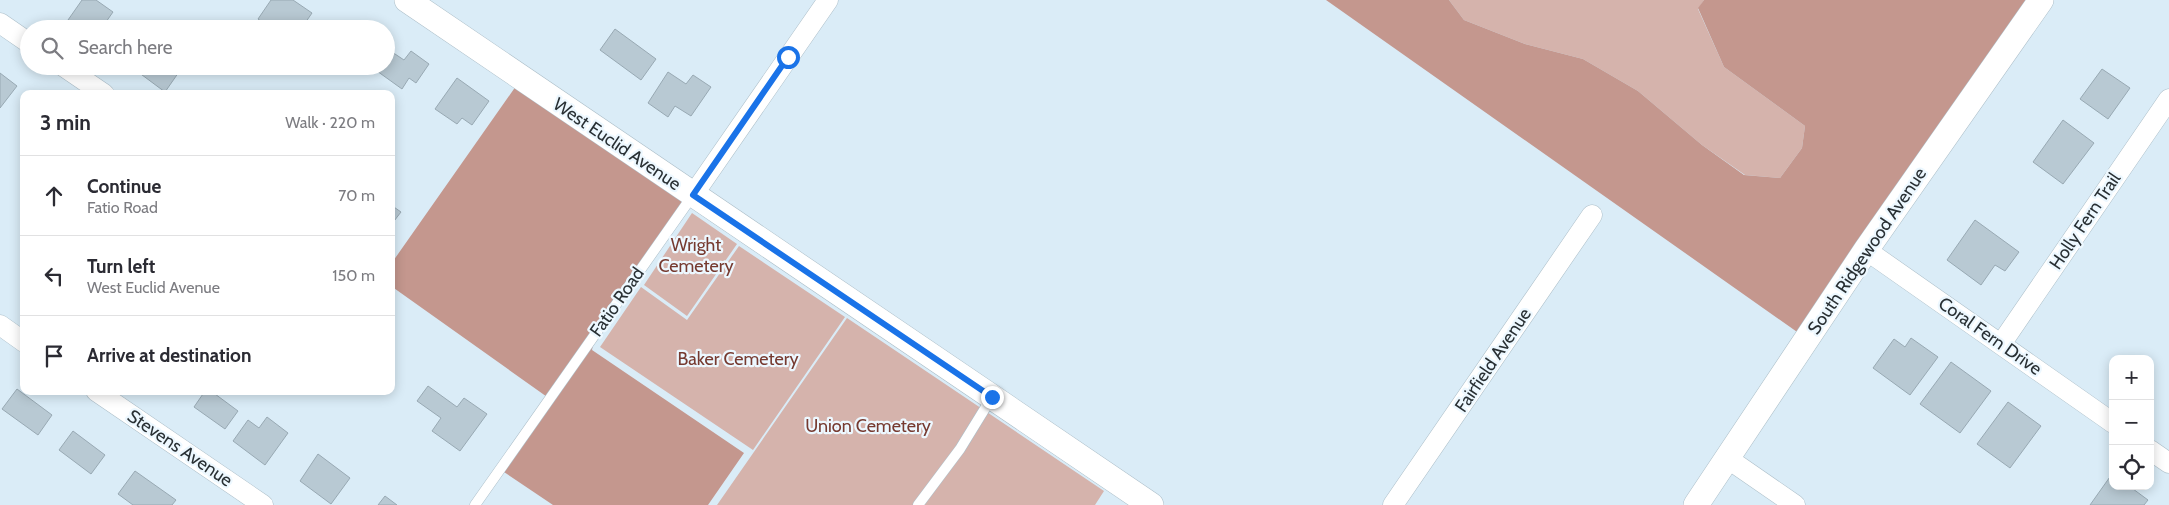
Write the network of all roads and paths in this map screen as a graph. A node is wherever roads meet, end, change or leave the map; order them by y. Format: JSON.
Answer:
{"nodes":[{"id":1,"x":407,"y":0,"type":"edge"},
{"id":2,"x":828,"y":0,"type":"edge"},
{"id":3,"x":2041,"y":0,"type":"edge"},
{"id":4,"x":0,"y":23,"type":"edge"},
{"id":5,"x":20,"y":36,"type":"edge"},
{"id":6,"x":76,"y":75,"type":"edge"},
{"id":7,"x":98,"y":90,"type":"edge"},
{"id":8,"x":2169,"y":99,"type":"edge"},
{"id":9,"x":693,"y":195,"type":"junction"},
{"id":10,"x":1592,"y":215,"type":"dead end"},
{"id":11,"x":1866,"y":250,"type":"junction"},
{"id":12,"x":2001,"y":344,"type":"junction"},
{"id":13,"x":102,"y":395,"type":"edge"},
{"id":14,"x":992,"y":397,"type":"junction"},
{"id":15,"x":2109,"y":420,"type":"edge"},
{"id":16,"x":2154,"y":453,"type":"edge"},
{"id":17,"x":1727,"y":458,"type":"junction"},
{"id":18,"x":2169,"y":463,"type":"edge"},
{"id":19,"x":263,"y":505,"type":"edge"},
{"id":20,"x":475,"y":505,"type":"edge"},
{"id":21,"x":918,"y":505,"type":"edge"},
{"id":22,"x":1151,"y":505,"type":"edge"},
{"id":23,"x":1394,"y":505,"type":"edge"},
{"id":24,"x":1696,"y":505,"type":"edge"},
{"id":25,"x":1795,"y":505,"type":"edge"}],
"edges":[{"from":1,"to":9,"type":"street","name":"West Euclid Avenue"},
{"from":2,"to":9,"type":"street","name":"Fatio Road"},
{"from":3,"to":11,"type":"street","name":"South Ridgewood Avenue"},
{"from":4,"to":5,"type":"street"},
{"from":6,"to":7,"type":"street"},
{"from":8,"to":12,"type":"street","name":"Holly Fern Trail"},
{"from":9,"to":14,"type":"street","name":"West Euclid Avenue"},
{"from":9,"to":20,"type":"lane","name":"Fatio Road"},
{"from":10,"to":23,"type":"street","name":"Fairfield Avenue"},
{"from":11,"to":12,"type":"street","name":"Coral Fern Drive"},
{"from":11,"to":17,"type":"street","name":"South Ridgewood Avenue"},
{"from":12,"to":15,"type":"street","name":"Coral Fern Drive"},
{"from":13,"to":19,"type":"street","name":"Stevens Avenue"},
{"from":14,"to":21,"type":"lane"},
{"from":14,"to":22,"type":"street","name":"West Euclid Avenue"},
{"from":16,"to":18,"type":"street"},
{"from":17,"to":24,"type":"street","name":"South Ridgewood Avenue"},
{"from":17,"to":25,"type":"street"}]}
